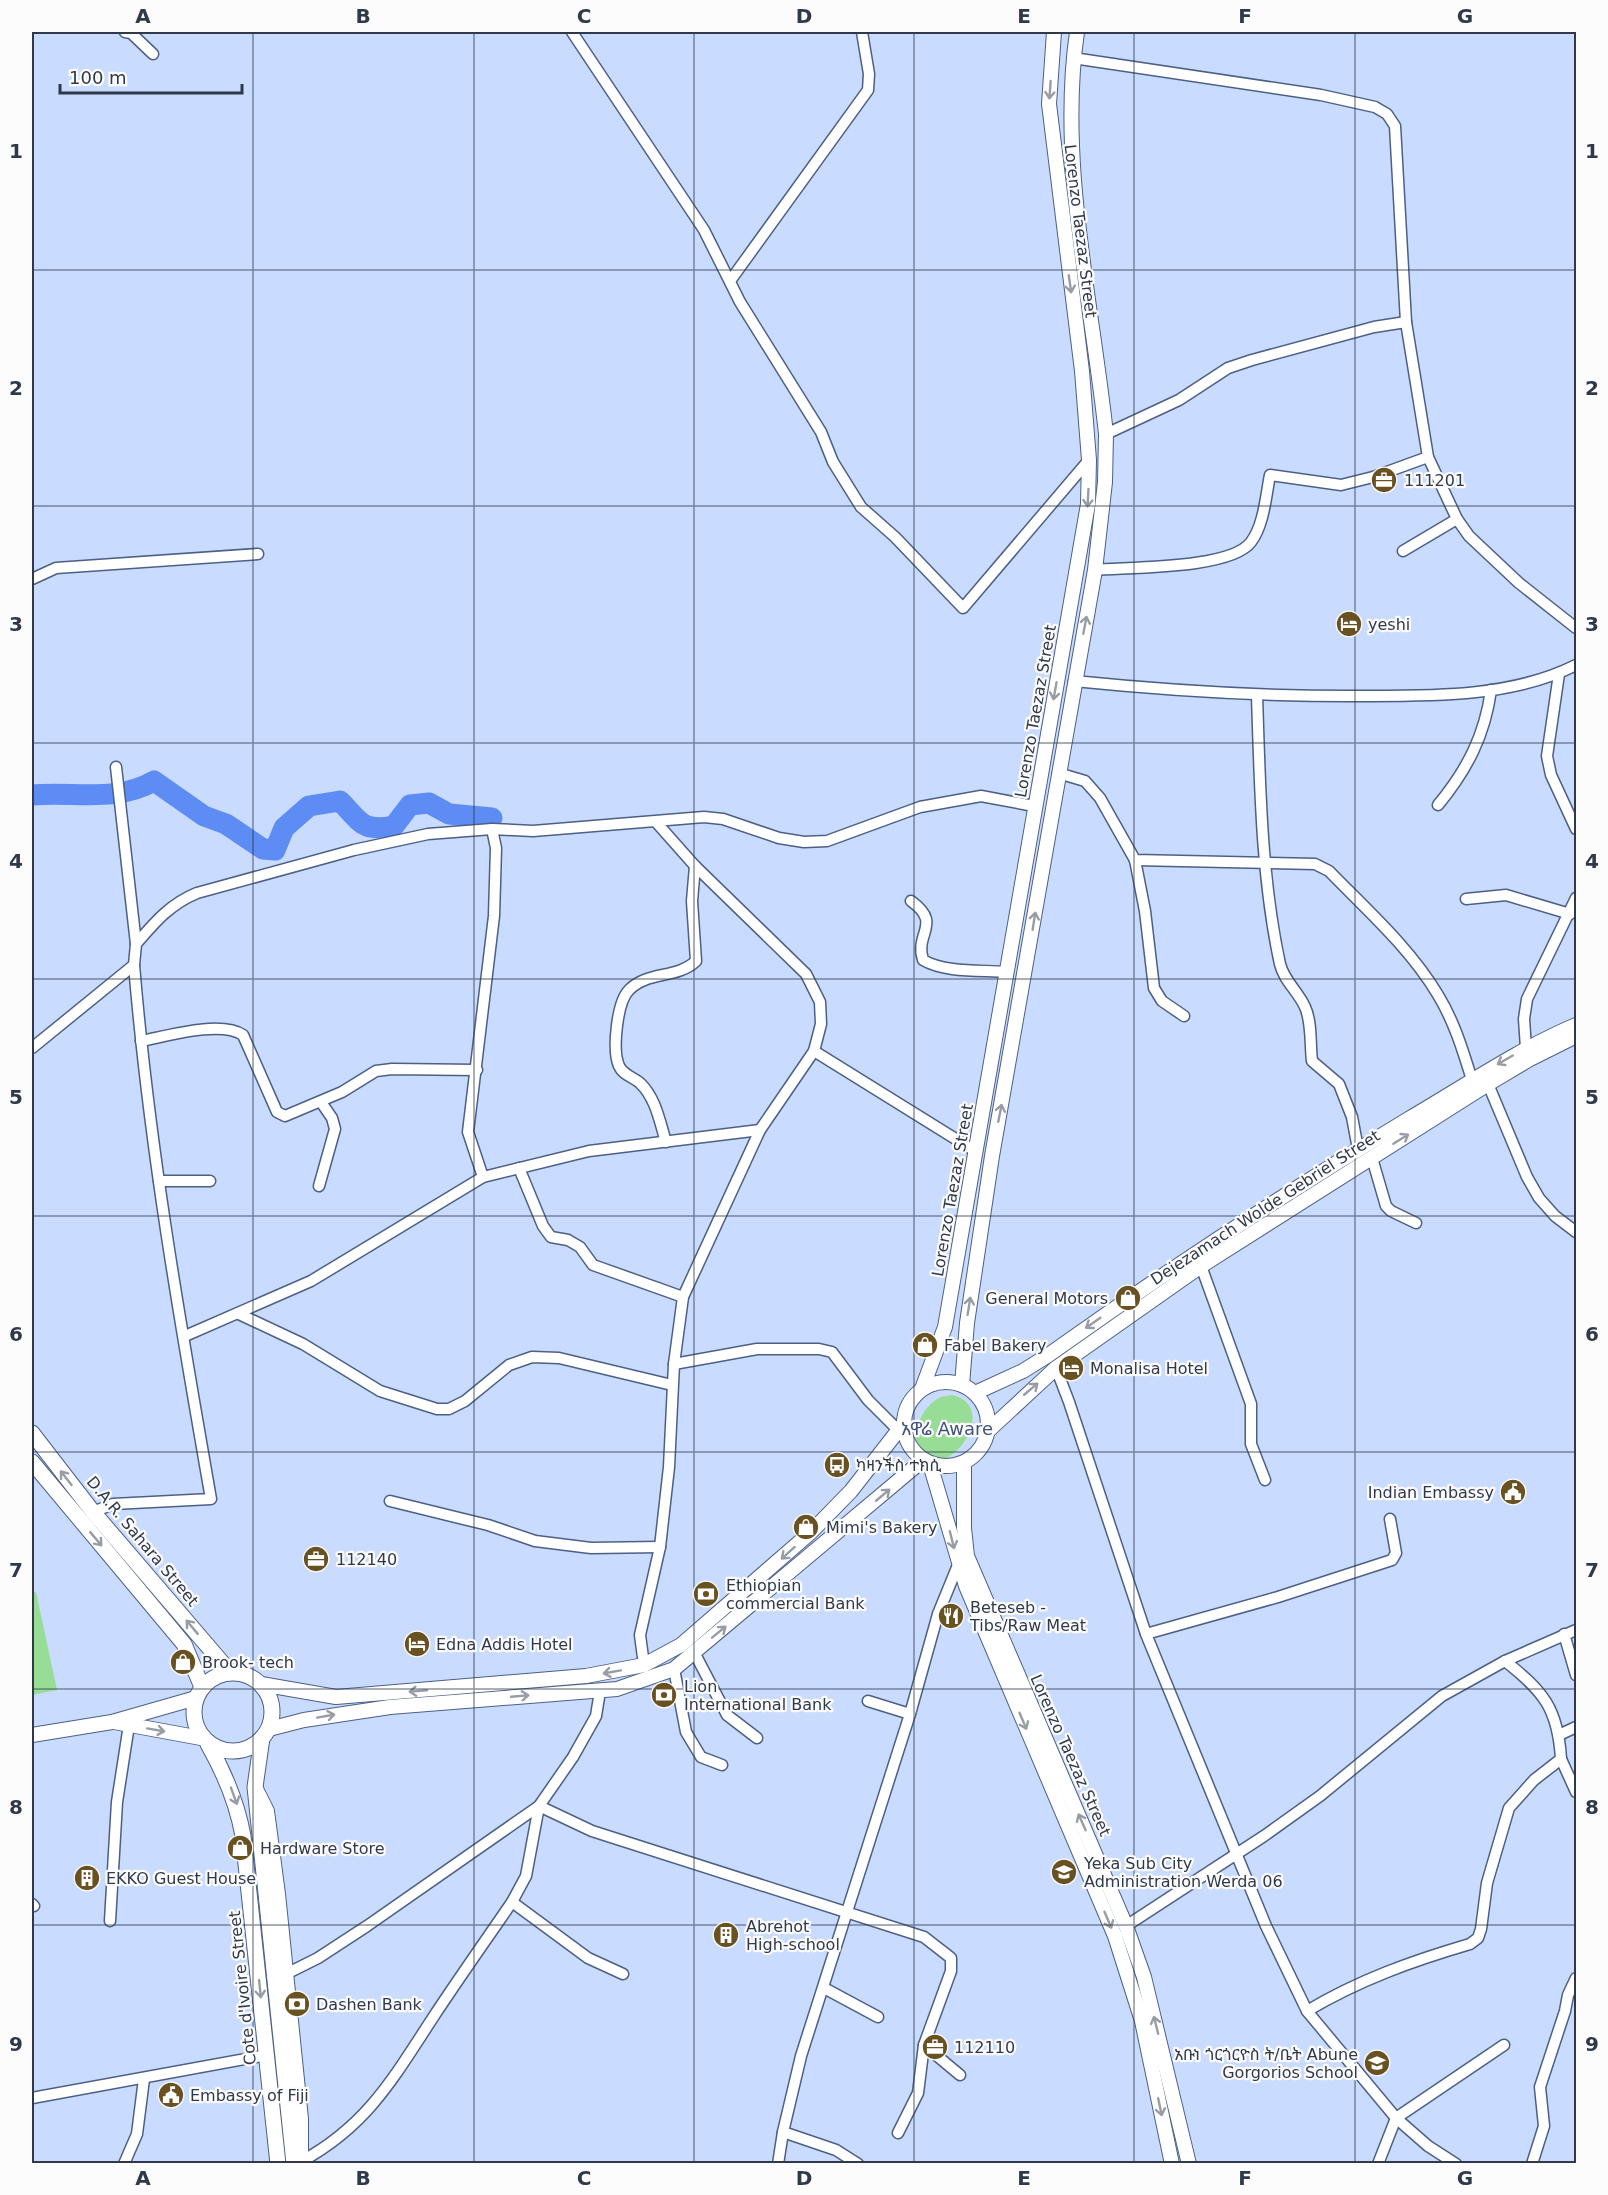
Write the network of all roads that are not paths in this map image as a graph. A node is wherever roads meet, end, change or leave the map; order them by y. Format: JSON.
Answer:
{"nodes":[{"id":1,"x":125,"y":32,"type":"edge"},
{"id":2,"x":572,"y":32,"type":"edge"},
{"id":3,"x":862,"y":32,"type":"edge"},
{"id":4,"x":1054,"y":32,"type":"edge"},
{"id":5,"x":1077,"y":32,"type":"edge"},
{"id":6,"x":153,"y":54,"type":"dead end"},
{"id":7,"x":1073,"y":58,"type":"junction"},
{"id":8,"x":730,"y":281,"type":"junction"},
{"id":9,"x":1406,"y":322,"type":"junction"},
{"id":10,"x":1106,"y":434,"type":"junction"},
{"id":11,"x":1428,"y":457,"type":"junction"},
{"id":12,"x":1089,"y":460,"type":"junction"},
{"id":13,"x":1457,"y":519,"type":"junction"},
{"id":14,"x":1403,"y":551,"type":"dead end"},
{"id":15,"x":258,"y":554,"type":"dead end"},
{"id":16,"x":1095,"y":570,"type":"junction"},
{"id":17,"x":32,"y":579,"type":"edge"},
{"id":18,"x":1576,"y":628,"type":"edge"},
{"id":19,"x":1576,"y":665,"type":"edge"},
{"id":20,"x":1558,"y":674,"type":"junction"},
{"id":21,"x":1074,"y":681,"type":"junction"},
{"id":22,"x":1491,"y":690,"type":"junction"},
{"id":23,"x":1257,"y":696,"type":"junction"},
{"id":24,"x":116,"y":767,"type":"dead end"},
{"id":25,"x":1058,"y":773,"type":"junction"},
{"id":26,"x":1438,"y":805,"type":"dead end"},
{"id":27,"x":1034,"y":806,"type":"junction"},
{"id":28,"x":656,"y":822,"type":"junction"},
{"id":29,"x":492,"y":829,"type":"junction"},
{"id":30,"x":1576,"y":829,"type":"edge"},
{"id":31,"x":1135,"y":860,"type":"junction"},
{"id":32,"x":1267,"y":864,"type":"junction"},
{"id":33,"x":695,"y":866,"type":"junction"},
{"id":34,"x":1024,"y":866,"type":"junction"},
{"id":35,"x":1042,"y":870,"type":"junction"},
{"id":36,"x":1576,"y":898,"type":"edge"},
{"id":37,"x":1466,"y":899,"type":"dead end"},
{"id":38,"x":911,"y":901,"type":"dead end"},
{"id":39,"x":1570,"y":914,"type":"junction"},
{"id":40,"x":136,"y":944,"type":"junction"},
{"id":41,"x":135,"y":965,"type":"junction"},
{"id":42,"x":1006,"y":972,"type":"junction"},
{"id":43,"x":1184,"y":1016,"type":"dead end"},
{"id":44,"x":1575,"y":1036,"type":"edge"},
{"id":45,"x":141,"y":1041,"type":"junction"},
{"id":46,"x":32,"y":1048,"type":"edge"},
{"id":47,"x":1526,"y":1048,"type":"junction"},
{"id":48,"x":814,"y":1051,"type":"junction"},
{"id":49,"x":477,"y":1070,"type":"junction"},
{"id":50,"x":1472,"y":1080,"type":"junction"},
{"id":51,"x":1488,"y":1084,"type":"junction"},
{"id":52,"x":321,"y":1102,"type":"junction"},
{"id":53,"x":760,"y":1130,"type":"junction"},
{"id":54,"x":666,"y":1142,"type":"junction"},
{"id":55,"x":1359,"y":1149,"type":"junction"},
{"id":56,"x":975,"y":1151,"type":"junction"},
{"id":57,"x":1371,"y":1158,"type":"junction"},
{"id":58,"x":519,"y":1168,"type":"junction"},
{"id":59,"x":483,"y":1177,"type":"junction"},
{"id":60,"x":159,"y":1181,"type":"junction"},
{"id":61,"x":210,"y":1181,"type":"dead end"},
{"id":62,"x":319,"y":1185,"type":"dead end"},
{"id":63,"x":1416,"y":1223,"type":"dead end"},
{"id":64,"x":1576,"y":1232,"type":"edge"},
{"id":65,"x":1201,"y":1266,"type":"junction"},
{"id":66,"x":683,"y":1297,"type":"junction"},
{"id":67,"x":239,"y":1314,"type":"junction"},
{"id":68,"x":185,"y":1336,"type":"junction"},
{"id":69,"x":674,"y":1364,"type":"junction"},
{"id":70,"x":1056,"y":1368,"type":"junction"},
{"id":71,"x":672,"y":1385,"type":"junction"},
{"id":72,"x":962,"y":1385,"type":"junction"},
{"id":73,"x":922,"y":1389,"type":"junction"},
{"id":74,"x":975,"y":1393,"type":"junction"},
{"id":75,"x":901,"y":1426,"type":"junction"},
{"id":76,"x":988,"y":1430,"type":"junction"},
{"id":77,"x":32,"y":1433,"type":"edge"},
{"id":78,"x":32,"y":1462,"type":"edge"},
{"id":79,"x":926,"y":1462,"type":"junction"},
{"id":80,"x":964,"y":1463,"type":"junction"},
{"id":81,"x":1265,"y":1480,"type":"dead end"},
{"id":82,"x":390,"y":1501,"type":"dead end"},
{"id":83,"x":93,"y":1512,"type":"junction"},
{"id":84,"x":1390,"y":1519,"type":"dead end"},
{"id":85,"x":660,"y":1547,"type":"junction"},
{"id":86,"x":958,"y":1566,"type":"junction"},
{"id":87,"x":1576,"y":1630,"type":"edge"},
{"id":88,"x":1146,"y":1634,"type":"junction"},
{"id":89,"x":1564,"y":1634,"type":"junction"},
{"id":90,"x":694,"y":1652,"type":"junction"},
{"id":91,"x":1505,"y":1661,"type":"junction"},
{"id":92,"x":644,"y":1665,"type":"junction"},
{"id":93,"x":674,"y":1669,"type":"junction"},
{"id":94,"x":230,"y":1672,"type":"junction"},
{"id":95,"x":1576,"y":1675,"type":"edge"},
{"id":96,"x":261,"y":1684,"type":"junction"},
{"id":97,"x":600,"y":1691,"type":"junction"},
{"id":98,"x":199,"y":1693,"type":"junction"},
{"id":99,"x":868,"y":1701,"type":"dead end"},
{"id":100,"x":910,"y":1714,"type":"junction"},
{"id":101,"x":112,"y":1722,"type":"junction"},
{"id":102,"x":129,"y":1725,"type":"junction"},
{"id":103,"x":1576,"y":1727,"type":"edge"},
{"id":104,"x":266,"y":1734,"type":"junction"},
{"id":105,"x":32,"y":1735,"type":"edge"},
{"id":106,"x":1559,"y":1735,"type":"junction"},
{"id":107,"x":758,"y":1738,"type":"dead end"},
{"id":108,"x":205,"y":1741,"type":"junction"},
{"id":109,"x":1562,"y":1759,"type":"junction"},
{"id":110,"x":722,"y":1765,"type":"dead end"},
{"id":111,"x":255,"y":1787,"type":"junction"},
{"id":112,"x":1576,"y":1792,"type":"edge"},
{"id":113,"x":539,"y":1806,"type":"junction"},
{"id":114,"x":1236,"y":1853,"type":"junction"},
{"id":115,"x":1106,"y":1877,"type":"junction"},
{"id":116,"x":1092,"y":1884,"type":"junction"},
{"id":117,"x":512,"y":1902,"type":"junction"},
{"id":118,"x":848,"y":1914,"type":"junction"},
{"id":119,"x":110,"y":1921,"type":"dead end"},
{"id":120,"x":1126,"y":1926,"type":"junction"},
{"id":121,"x":286,"y":1974,"type":"junction"},
{"id":122,"x":623,"y":1974,"type":"dead end"},
{"id":123,"x":1576,"y":1978,"type":"edge"},
{"id":124,"x":824,"y":1988,"type":"junction"},
{"id":125,"x":1307,"y":2011,"type":"junction"},
{"id":126,"x":878,"y":2017,"type":"dead end"},
{"id":127,"x":1504,"y":2044,"type":"dead end"},
{"id":128,"x":924,"y":2045,"type":"junction"},
{"id":129,"x":267,"y":2055,"type":"junction"},
{"id":130,"x":960,"y":2075,"type":"dead end"},
{"id":131,"x":144,"y":2079,"type":"junction"},
{"id":132,"x":32,"y":2098,"type":"edge"},
{"id":133,"x":1396,"y":2118,"type":"junction"},
{"id":134,"x":783,"y":2132,"type":"junction"},
{"id":135,"x":898,"y":2133,"type":"dead end"},
{"id":136,"x":124,"y":2163,"type":"edge"},
{"id":137,"x":278,"y":2163,"type":"edge"},
{"id":138,"x":299,"y":2163,"type":"edge"},
{"id":139,"x":778,"y":2163,"type":"edge"},
{"id":140,"x":858,"y":2163,"type":"edge"},
{"id":141,"x":1172,"y":2163,"type":"edge"},
{"id":142,"x":1189,"y":2163,"type":"edge"},
{"id":143,"x":1378,"y":2163,"type":"edge"},
{"id":144,"x":1456,"y":2163,"type":"edge"},
{"id":145,"x":1532,"y":2163,"type":"edge"}],
"edges":[{"from":1,"to":6,"type":"street"},
{"from":2,"to":8,"type":"street"},
{"from":3,"to":8,"type":"street"},
{"from":4,"to":12,"type":"main road","name":"Lorenzo Taezaz Street","one_way":true},
{"from":5,"to":7,"type":"main road","name":"Lorenzo Taezaz Street"},
{"from":7,"to":9,"type":"street"},
{"from":7,"to":10,"type":"main road","name":"Lorenzo Taezaz Street"},
{"from":8,"to":12,"type":"street"},
{"from":9,"to":10,"type":"street"},
{"from":9,"to":11,"type":"street"},
{"from":10,"to":16,"type":"main road","name":"Lorenzo Taezaz Street"},
{"from":11,"to":13,"type":"street"},
{"from":11,"to":16,"type":"street"},
{"from":12,"to":27,"type":"main road","name":"Lorenzo Taezaz Street","one_way":true},
{"from":13,"to":14,"type":"street"},
{"from":13,"to":18,"type":"street"},
{"from":15,"to":17,"type":"street"},
{"from":21,"to":16,"type":"main road","name":"Lorenzo Taezaz Street","one_way":true},
{"from":19,"to":20,"type":"street"},
{"from":20,"to":22,"type":"street"},
{"from":20,"to":30,"type":"street"},
{"from":21,"to":23,"type":"street"},
{"from":21,"to":25,"type":"main road","name":"Lorenzo Taezaz Street"},
{"from":22,"to":23,"type":"street"},
{"from":22,"to":26,"type":"street"},
{"from":23,"to":32,"type":"street"},
{"from":24,"to":40,"type":"street"},
{"from":25,"to":31,"type":"street"},
{"from":25,"to":35,"type":"main road","name":"Lorenzo Taezaz Street"},
{"from":27,"to":28,"type":"street"},
{"from":27,"to":34,"type":"main road","name":"Lorenzo Taezaz Street"},
{"from":28,"to":29,"type":"street"},
{"from":28,"to":33,"type":"street"},
{"from":29,"to":40,"type":"street"},
{"from":29,"to":49,"type":"street"},
{"from":31,"to":32,"type":"street"},
{"from":31,"to":43,"type":"street"},
{"from":32,"to":50,"type":"street"},
{"from":32,"to":55,"type":"street"},
{"from":33,"to":48,"type":"street"},
{"from":33,"to":54,"type":"street"},
{"from":34,"to":35,"type":"main road"},
{"from":34,"to":42,"type":"main road","name":"Lorenzo Taezaz Street"},
{"from":72,"to":35,"type":"main road","name":"Lorenzo Taezaz Street","one_way":true},
{"from":36,"to":39,"type":"street"},
{"from":37,"to":39,"type":"street"},
{"from":38,"to":42,"type":"street"},
{"from":39,"to":47,"type":"street"},
{"from":40,"to":41,"type":"street"},
{"from":41,"to":45,"type":"street"},
{"from":41,"to":46,"type":"street"},
{"from":42,"to":56,"type":"main road","name":"Lorenzo Taezaz Street"},
{"from":44,"to":47,"type":"main road","name":"Dejezamach Wolde Gebriel Street"},
{"from":44,"to":51,"type":"main road","name":"Dejezamach Wolde Gebriel Street"},
{"from":45,"to":52,"type":"street"},
{"from":45,"to":60,"type":"street"},
{"from":47,"to":50,"type":"main road","name":"Dejezamach Wolde Gebriel Street","one_way":true},
{"from":48,"to":53,"type":"street"},
{"from":48,"to":56,"type":"street"},
{"from":49,"to":52,"type":"street"},
{"from":49,"to":59,"type":"street"},
{"from":50,"to":55,"type":"main road","name":"Dejezamach Wolde Gebriel Street"},
{"from":57,"to":51,"type":"main road","name":"Dejezamach Wolde Gebriel Street","one_way":true},
{"from":51,"to":64,"type":"street"},
{"from":52,"to":62,"type":"street"},
{"from":53,"to":54,"type":"street"},
{"from":53,"to":66,"type":"street"},
{"from":54,"to":58,"type":"street"},
{"from":55,"to":74,"type":"main road","name":"Dejezamach Wolde Gebriel Street","one_way":true},
{"from":56,"to":73,"type":"main road","name":"Lorenzo Taezaz Street"},
{"from":57,"to":63,"type":"street"},
{"from":57,"to":65,"type":"main road","name":"Dejezamach Wolde Gebriel Street"},
{"from":58,"to":59,"type":"street"},
{"from":58,"to":66,"type":"street"},
{"from":59,"to":67,"type":"street"},
{"from":60,"to":61,"type":"street"},
{"from":60,"to":68,"type":"street"},
{"from":65,"to":70,"type":"main road","name":"Dejezamach Wolde Gebriel Street"},
{"from":65,"to":81,"type":"street"},
{"from":66,"to":69,"type":"street"},
{"from":67,"to":68,"type":"street"},
{"from":67,"to":71,"type":"street"},
{"from":68,"to":83,"type":"street"},
{"from":69,"to":71,"type":"street"},
{"from":69,"to":75,"type":"street"},
{"from":76,"to":70,"type":"main road","name":"Dejezamach Wolde Gebriel Street","one_way":true},
{"from":70,"to":88,"type":"street"},
{"from":71,"to":85,"type":"street"},
{"from":72,"to":73,"type":"main road"},
{"from":72,"to":74,"type":"main road"},
{"from":73,"to":75,"type":"main road"},
{"from":74,"to":76,"type":"main road"},
{"from":75,"to":79,"type":"main road"},
{"from":75,"to":92,"type":"main road","one_way":true},
{"from":76,"to":80,"type":"main road"},
{"from":83,"to":77,"type":"main road","name":"D.A.R. Sahara Street","one_way":true},
{"from":78,"to":98,"type":"main road","one_way":true},
{"from":79,"to":80,"type":"main road"},
{"from":79,"to":86,"type":"main road","one_way":true},
{"from":90,"to":79,"type":"main road","one_way":true},
{"from":115,"to":80,"type":"main road","name":"Lorenzo Taezaz Street","one_way":true},
{"from":82,"to":85,"type":"street"},
{"from":94,"to":83,"type":"main road","name":"D.A.R. Sahara Street","one_way":true},
{"from":84,"to":88,"type":"street"},
{"from":85,"to":92,"type":"street"},
{"from":86,"to":100,"type":"street"},
{"from":86,"to":116,"type":"main road","one_way":true},
{"from":87,"to":89,"type":"street"},
{"from":88,"to":114,"type":"street"},
{"from":89,"to":91,"type":"street"},
{"from":89,"to":95,"type":"street"},
{"from":90,"to":93,"type":"main road"},
{"from":90,"to":107,"type":"street"},
{"from":91,"to":106,"type":"street"},
{"from":91,"to":114,"type":"street"},
{"from":92,"to":96,"type":"main road","one_way":true},
{"from":93,"to":97,"type":"main road"},
{"from":93,"to":110,"type":"street"},
{"from":94,"to":96,"type":"main road"},
{"from":94,"to":98,"type":"main road"},
{"from":96,"to":104,"type":"main road"},
{"from":104,"to":97,"type":"main road","one_way":true},
{"from":97,"to":113,"type":"street"},
{"from":98,"to":101,"type":"main road"},
{"from":98,"to":108,"type":"main road"},
{"from":99,"to":100,"type":"street"},
{"from":100,"to":118,"type":"street"},
{"from":101,"to":102,"type":"main road"},
{"from":101,"to":105,"type":"main road"},
{"from":102,"to":108,"type":"main road","one_way":true},
{"from":102,"to":119,"type":"street"},
{"from":103,"to":106,"type":"street"},
{"from":104,"to":108,"type":"main road"},
{"from":104,"to":111,"type":"main road","name":"Cote d'Ivoire Street"},
{"from":106,"to":109,"type":"street"},
{"from":108,"to":129,"type":"main road","name":"Cote d'Ivoire Street","one_way":true},
{"from":109,"to":112,"type":"street"},
{"from":109,"to":125,"type":"street"},
{"from":111,"to":121,"type":"main road"},
{"from":111,"to":138,"type":"main road","name":"Cote d'Ivoire Street"},
{"from":113,"to":117,"type":"street"},
{"from":113,"to":118,"type":"street"},
{"from":113,"to":121,"type":"street"},
{"from":114,"to":120,"type":"street"},
{"from":114,"to":125,"type":"street"},
{"from":115,"to":116,"type":"main road"},
{"from":115,"to":120,"type":"main road","name":"Lorenzo Taezaz Street"},
{"from":116,"to":141,"type":"main road","one_way":true},
{"from":117,"to":122,"type":"street"},
{"from":117,"to":138,"type":"street"},
{"from":118,"to":124,"type":"street"},
{"from":118,"to":128,"type":"street"},
{"from":142,"to":120,"type":"main road","name":"Lorenzo Taezaz Street","one_way":true},
{"from":121,"to":138,"type":"main road"},
{"from":123,"to":145,"type":"street"},
{"from":124,"to":126,"type":"street"},
{"from":124,"to":134,"type":"street"},
{"from":125,"to":133,"type":"street"},
{"from":127,"to":133,"type":"street"},
{"from":128,"to":130,"type":"street"},
{"from":128,"to":135,"type":"street"},
{"from":129,"to":131,"type":"street"},
{"from":129,"to":137,"type":"main road","name":"Cote d'Ivoire Street"},
{"from":131,"to":132,"type":"street"},
{"from":131,"to":136,"type":"street"},
{"from":133,"to":143,"type":"street"},
{"from":133,"to":144,"type":"street"},
{"from":134,"to":139,"type":"street"},
{"from":134,"to":140,"type":"street"}]}
